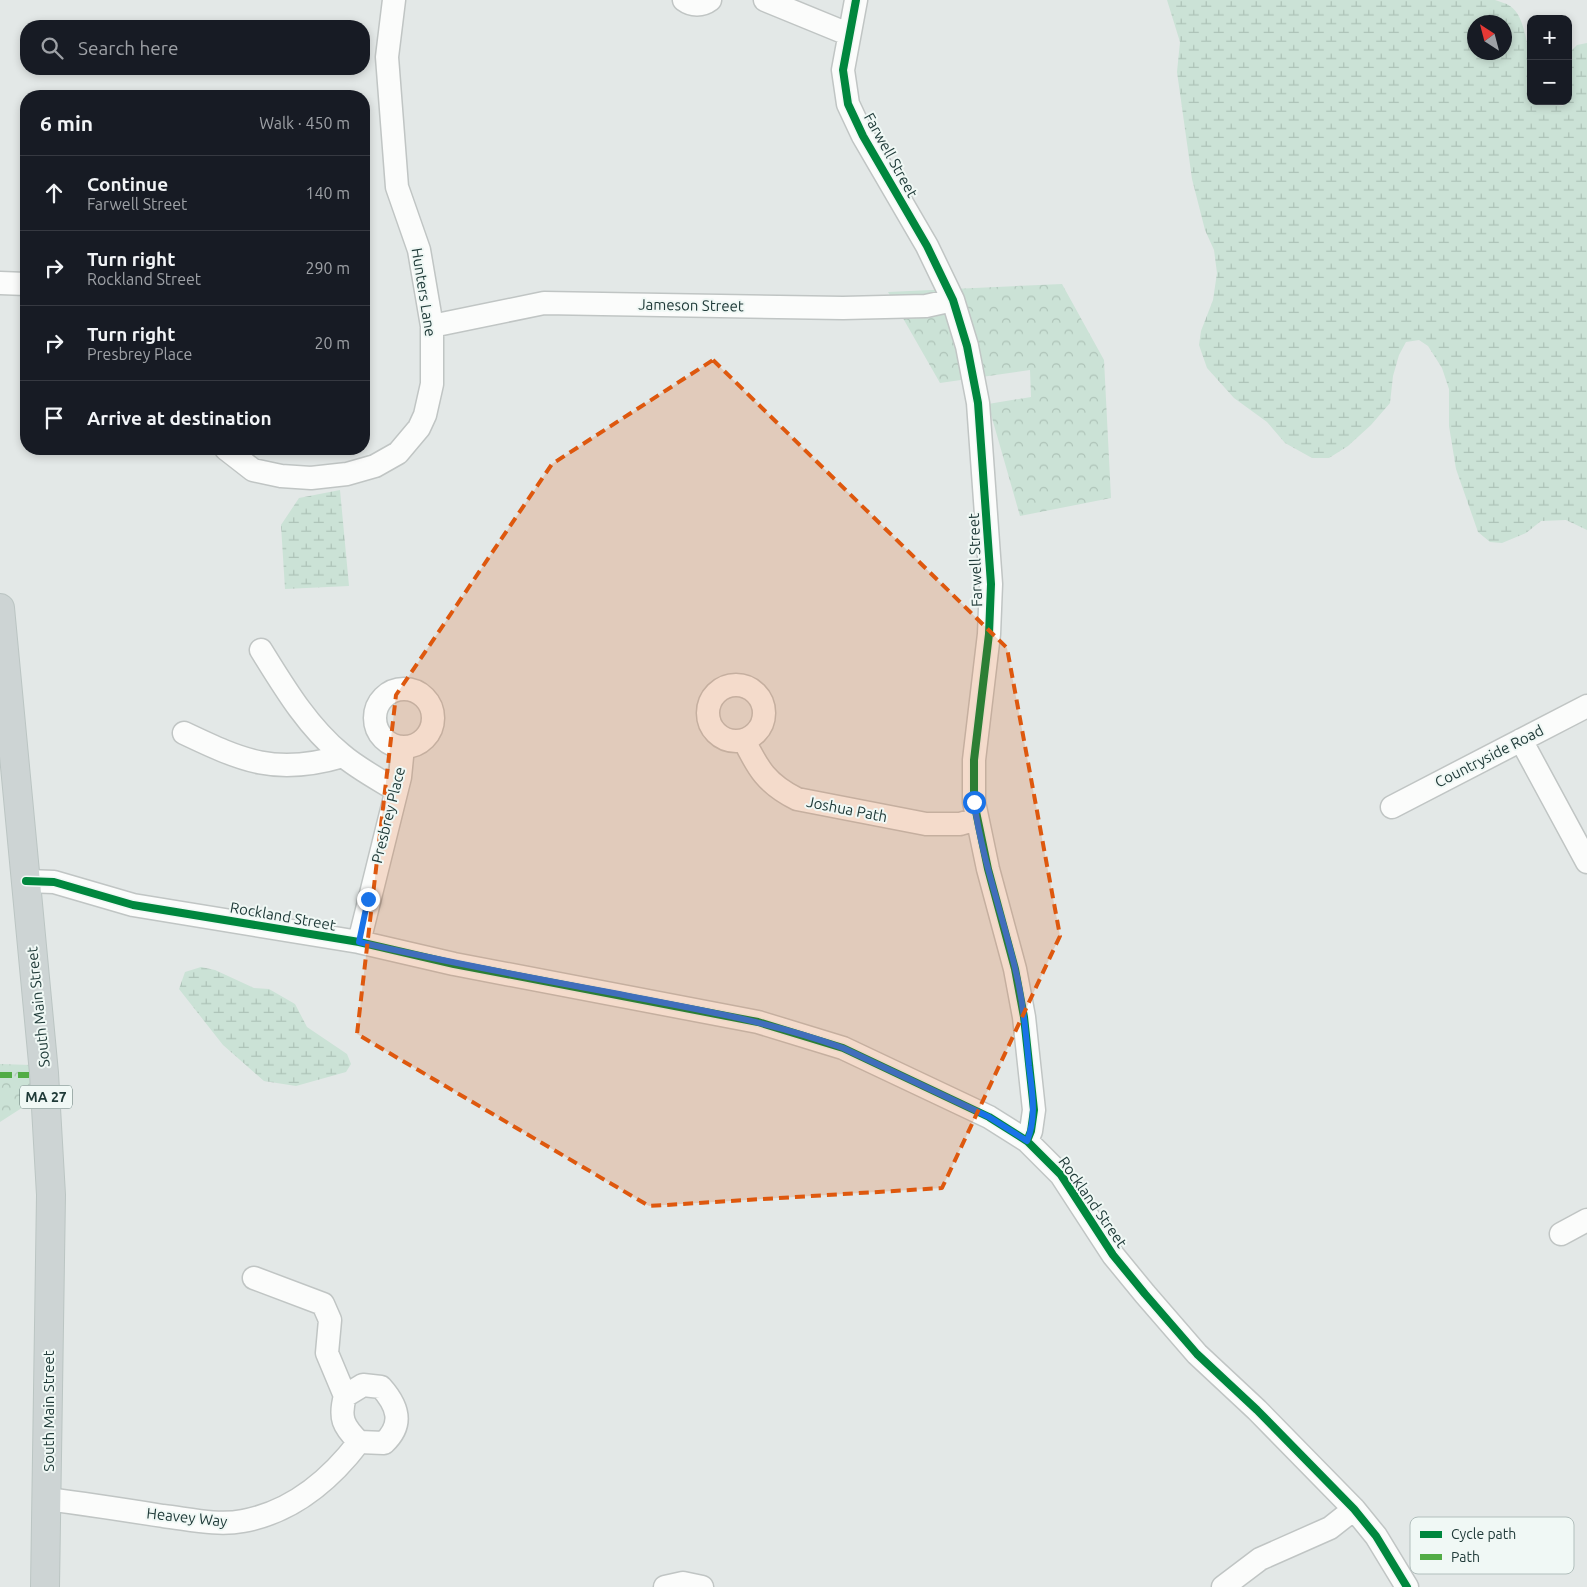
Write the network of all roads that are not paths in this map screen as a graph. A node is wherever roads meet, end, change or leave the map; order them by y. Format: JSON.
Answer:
{"nodes":[{"id":1,"x":394,"y":0,"type":"edge"},
{"id":2,"x":684,"y":0,"type":"edge"},
{"id":3,"x":710,"y":0,"type":"edge"},
{"id":4,"x":765,"y":0,"type":"edge"},
{"id":5,"x":856,"y":0,"type":"edge"},
{"id":6,"x":848,"y":34,"type":"junction"},
{"id":7,"x":0,"y":283,"type":"edge"},
{"id":8,"x":20,"y":284,"type":"edge"},
{"id":9,"x":952,"y":300,"type":"junction"},
{"id":10,"x":432,"y":326,"type":"junction"},
{"id":11,"x":234,"y":455,"type":"edge"},
{"id":12,"x":0,"y":608,"type":"edge"},
{"id":13,"x":261,"y":650,"type":"dead end"},
{"id":14,"x":1587,"y":706,"type":"edge"},
{"id":15,"x":184,"y":733,"type":"dead end"},
{"id":16,"x":744,"y":740,"type":"dead end"},
{"id":17,"x":1521,"y":740,"type":"junction"},
{"id":18,"x":403,"y":747,"type":"dead end"},
{"id":19,"x":7,"y":753,"type":"edge"},
{"id":20,"x":343,"y":756,"type":"junction"},
{"id":21,"x":396,"y":790,"type":"junction"},
{"id":22,"x":1392,"y":807,"type":"dead end"},
{"id":23,"x":977,"y":819,"type":"junction"},
{"id":24,"x":1587,"y":862,"type":"edge"},
{"id":25,"x":26,"y":880,"type":"junction"},
{"id":26,"x":359,"y":942,"type":"junction"},
{"id":27,"x":1027,"y":1141,"type":"junction"},
{"id":28,"x":1587,"y":1220,"type":"edge"},
{"id":29,"x":1561,"y":1234,"type":"dead end"},
{"id":30,"x":254,"y":1278,"type":"dead end"},
{"id":31,"x":344,"y":1396,"type":"junction"},
{"id":32,"x":359,"y":1442,"type":"junction"},
{"id":33,"x":47,"y":1499,"type":"junction"},
{"id":34,"x":1354,"y":1509,"type":"junction"},
{"id":35,"x":44,"y":1587,"type":"edge"},
{"id":36,"x":665,"y":1587,"type":"edge"},
{"id":37,"x":702,"y":1587,"type":"edge"},
{"id":38,"x":1223,"y":1587,"type":"edge"},
{"id":39,"x":1407,"y":1587,"type":"edge"}],
"edges":[{"from":1,"to":10,"type":"street","name":"Hunters Lane"},
{"from":2,"to":3,"type":"street"},
{"from":4,"to":6,"type":"street"},
{"from":5,"to":6,"type":"street","name":"Farwell Street"},
{"from":6,"to":9,"type":"street","name":"Farwell Street"},
{"from":7,"to":8,"type":"street"},
{"from":9,"to":10,"type":"street","name":"Jameson Street"},
{"from":9,"to":23,"type":"street","name":"Farwell Street"},
{"from":10,"to":11,"type":"street","name":"Hunters Lane"},
{"from":12,"to":19,"type":"main road","name":"South Main Street","number":"MA 27"},
{"from":13,"to":20,"type":"street"},
{"from":14,"to":17,"type":"street","name":"Countryside Road"},
{"from":15,"to":20,"type":"street"},
{"from":16,"to":23,"type":"street","name":"Joshua Path"},
{"from":17,"to":22,"type":"street","name":"Countryside Road"},
{"from":17,"to":24,"type":"street"},
{"from":18,"to":21,"type":"street","name":"Presbrey Place"},
{"from":19,"to":25,"type":"main road","name":"South Main Street","number":"MA 27"},
{"from":20,"to":21,"type":"street"},
{"from":21,"to":26,"type":"street","name":"Presbrey Place"},
{"from":23,"to":27,"type":"street","name":"Farwell Street"},
{"from":25,"to":26,"type":"street","name":"Rockland Street"},
{"from":25,"to":33,"type":"main road","name":"South Main Street","number":"MA 27"},
{"from":26,"to":27,"type":"street","name":"Rockland Street"},
{"from":27,"to":34,"type":"street","name":"Rockland Street"},
{"from":28,"to":29,"type":"street"},
{"from":30,"to":31,"type":"street"},
{"from":31,"to":32,"type":"street"},
{"from":31,"to":32,"type":"street"},
{"from":32,"to":33,"type":"street","name":"Heavey Way"},
{"from":33,"to":35,"type":"main road","name":"South Main Street","number":"MA 27"},
{"from":34,"to":38,"type":"street"},
{"from":34,"to":39,"type":"street","name":"Rockland Street"},
{"from":36,"to":37,"type":"street"}]}
